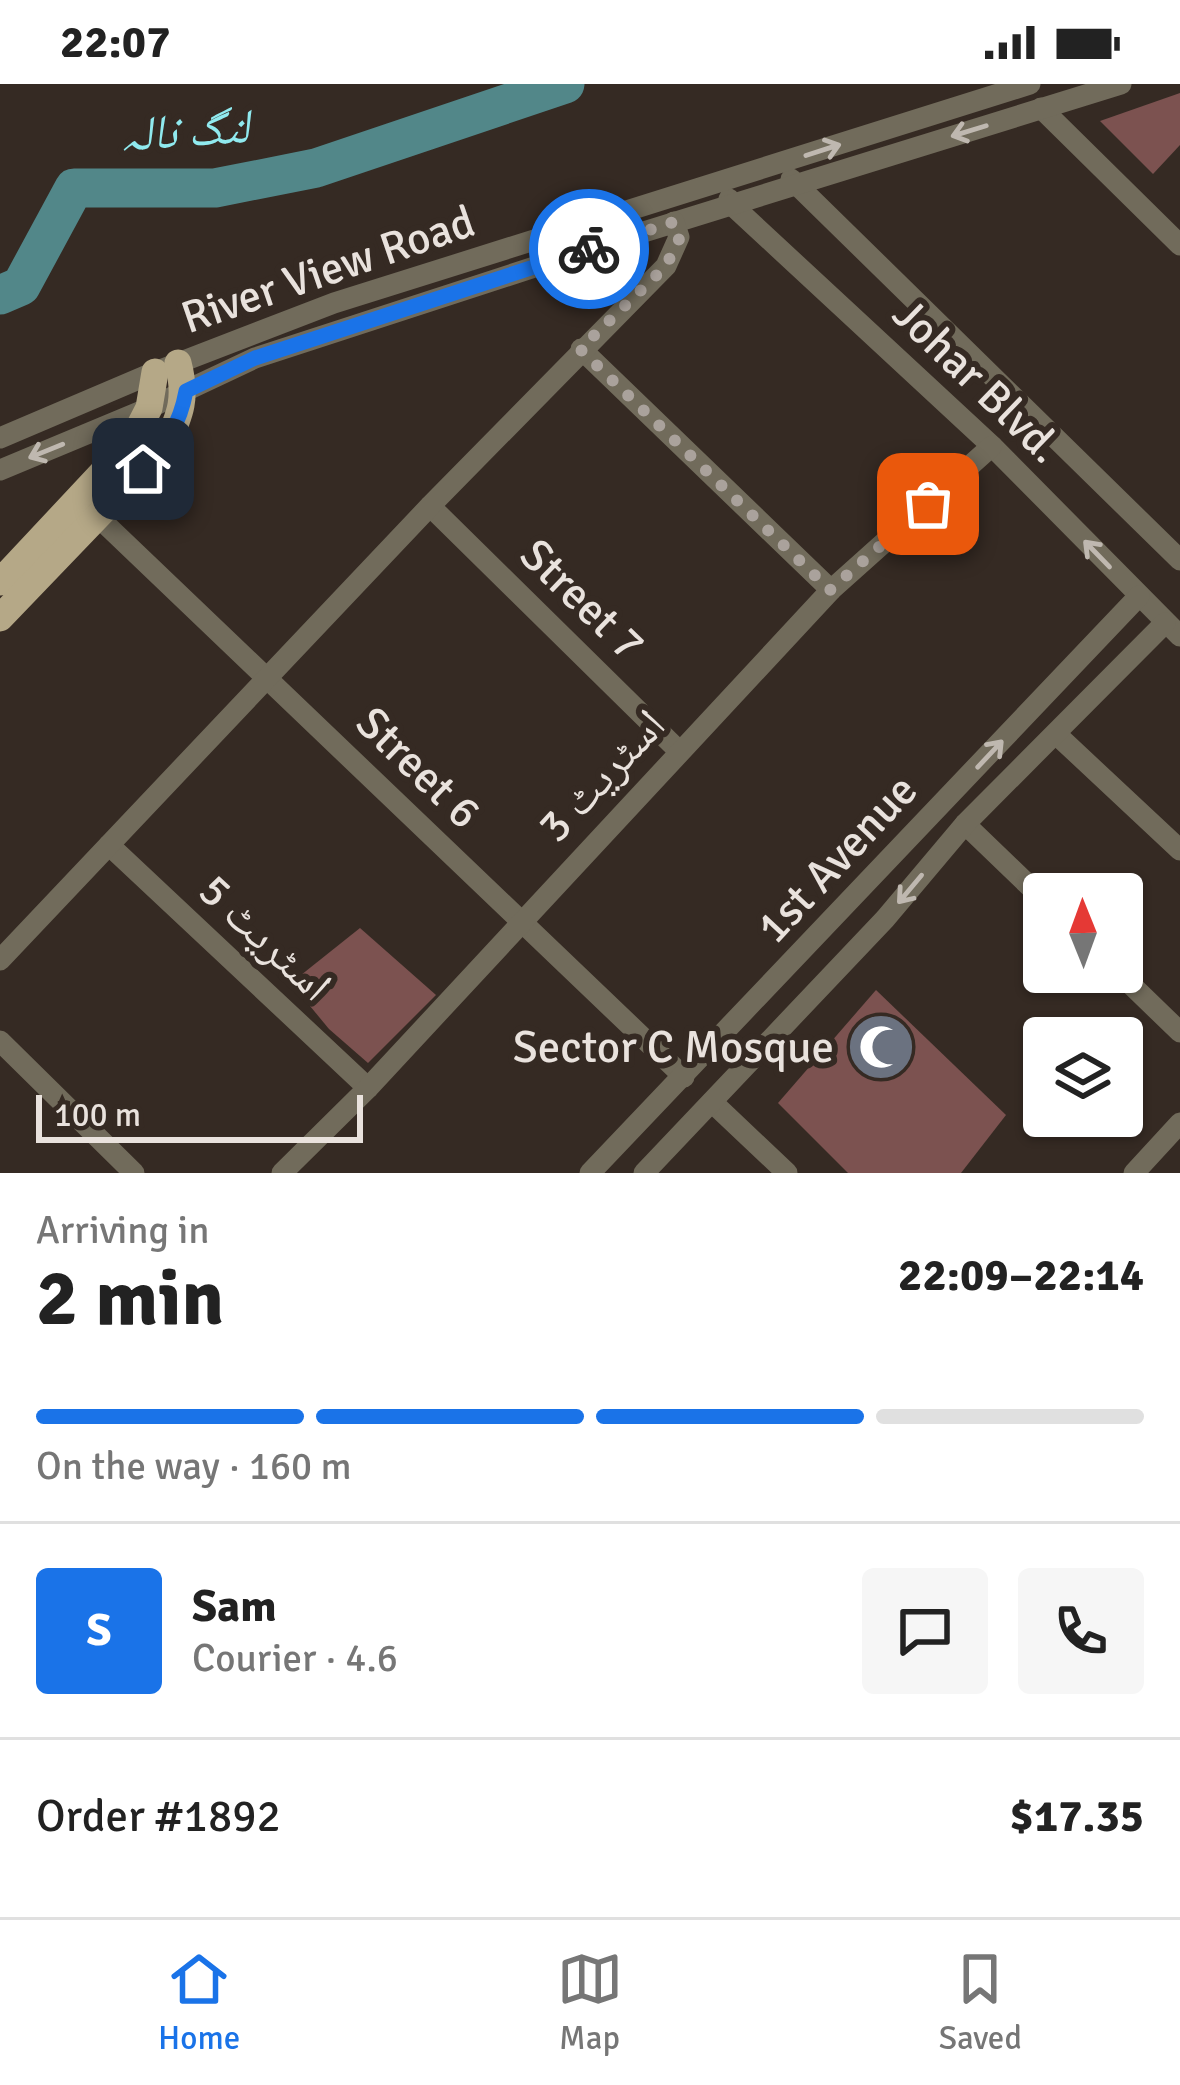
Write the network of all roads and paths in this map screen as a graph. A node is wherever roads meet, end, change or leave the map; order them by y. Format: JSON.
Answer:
{"nodes":[{"id":1,"x":1030,"y":84,"type":"edge"},
{"id":2,"x":1121,"y":84,"type":"edge"},
{"id":3,"x":1041,"y":108,"type":"junction"},
{"id":4,"x":783,"y":162,"type":"junction"},
{"id":5,"x":723,"y":182,"type":"junction"},
{"id":6,"x":794,"y":186,"type":"junction"},
{"id":7,"x":731,"y":206,"type":"junction"},
{"id":8,"x":674,"y":222,"type":"junction"},
{"id":9,"x":1180,"y":244,"type":"edge"},
{"id":10,"x":580,"y":349,"type":"junction"},
{"id":11,"x":166,"y":367,"type":"junction"},
{"id":12,"x":186,"y":391,"type":"junction"},
{"id":13,"x":149,"y":408,"type":"junction"},
{"id":14,"x":0,"y":438,"type":"edge"},
{"id":15,"x":992,"y":446,"type":"junction"},
{"id":16,"x":0,"y":470,"type":"edge"},
{"id":17,"x":430,"y":506,"type":"junction"},
{"id":18,"x":98,"y":516,"type":"junction"},
{"id":19,"x":1180,"y":560,"type":"edge"},
{"id":20,"x":0,"y":582,"type":"edge"},
{"id":21,"x":830,"y":590,"type":"junction"},
{"id":22,"x":1139,"y":596,"type":"junction"},
{"id":23,"x":0,"y":618,"type":"edge"},
{"id":24,"x":1173,"y":630,"type":"edge"},
{"id":25,"x":267,"y":678,"type":"junction"},
{"id":26,"x":1056,"y":734,"type":"junction"},
{"id":27,"x":679,"y":751,"type":"junction"},
{"id":28,"x":964,"y":824,"type":"junction"},
{"id":29,"x":109,"y":845,"type":"junction"},
{"id":30,"x":1180,"y":850,"type":"edge"},
{"id":31,"x":1023,"y":880,"type":"edge"},
{"id":32,"x":521,"y":921,"type":"junction"},
{"id":33,"x":0,"y":960,"type":"edge"},
{"id":34,"x":1140,"y":993,"type":"edge"},
{"id":35,"x":1180,"y":1032,"type":"edge"},
{"id":36,"x":0,"y":1041,"type":"edge"},
{"id":37,"x":684,"y":1076,"type":"junction"},
{"id":38,"x":368,"y":1088,"type":"junction"},
{"id":39,"x":712,"y":1102,"type":"junction"},
{"id":40,"x":1180,"y":1123,"type":"edge"},
{"id":41,"x":134,"y":1173,"type":"edge"},
{"id":42,"x":282,"y":1173,"type":"edge"},
{"id":43,"x":590,"y":1173,"type":"edge"},
{"id":44,"x":644,"y":1173,"type":"edge"},
{"id":45,"x":788,"y":1173,"type":"edge"},
{"id":46,"x":1134,"y":1173,"type":"edge"}],
"edges":[{"from":4,"to":1,"type":"street","name":"River View Road","one_way":true},
{"from":2,"to":3,"type":"street"},
{"from":3,"to":6,"type":"street","one_way":true},
{"from":3,"to":9,"type":"street"},
{"from":4,"to":5,"type":"street","name":"River View Road"},
{"from":4,"to":6,"type":"street","name":"Johar Blvd."},
{"from":5,"to":7,"type":"street","name":"Johar Blvd."},
{"from":5,"to":11,"type":"street","name":"River View Road"},
{"from":6,"to":7,"type":"street"},
{"from":6,"to":19,"type":"street","name":"Johar Blvd."},
{"from":7,"to":8,"type":"street"},
{"from":7,"to":15,"type":"street","name":"Johar Blvd."},
{"from":8,"to":10,"type":"street"},
{"from":8,"to":12,"type":"street"},
{"from":10,"to":17,"type":"street"},
{"from":10,"to":21,"type":"street"},
{"from":11,"to":12,"type":"main road"},
{"from":11,"to":13,"type":"main road"},
{"from":11,"to":14,"type":"street","name":"River View Road"},
{"from":12,"to":13,"type":"street"},
{"from":12,"to":18,"type":"main road"},
{"from":13,"to":16,"type":"street","one_way":true},
{"from":13,"to":20,"type":"main road"},
{"from":15,"to":21,"type":"street","name":"اسٹریٹ 3"},
{"from":22,"to":15,"type":"street","name":"Johar Blvd.","one_way":true},
{"from":17,"to":25,"type":"street"},
{"from":17,"to":27,"type":"street","name":"Street 7"},
{"from":18,"to":23,"type":"main road"},
{"from":18,"to":25,"type":"street","name":"Street 6"},
{"from":21,"to":27,"type":"street","name":"اسٹریٹ 3"},
{"from":22,"to":24,"type":"street","name":"Johar Blvd."},
{"from":37,"to":22,"type":"street","name":"1st Avenue","one_way":true},
{"from":24,"to":26,"type":"street","name":"1st Avenue"},
{"from":25,"to":29,"type":"street"},
{"from":25,"to":32,"type":"street","name":"Street 6"},
{"from":26,"to":28,"type":"street","name":"1st Avenue"},
{"from":26,"to":30,"type":"street"},
{"from":27,"to":32,"type":"street","name":"اسٹریٹ 3"},
{"from":28,"to":31,"type":"street"},
{"from":28,"to":39,"type":"street","name":"1st Avenue","one_way":true},
{"from":29,"to":33,"type":"street"},
{"from":29,"to":38,"type":"street","name":"اسٹریٹ 5"},
{"from":32,"to":37,"type":"street","name":"Street 6"},
{"from":32,"to":38,"type":"street","name":"اسٹریٹ 3"},
{"from":34,"to":35,"type":"street"},
{"from":36,"to":41,"type":"street"},
{"from":37,"to":43,"type":"street","name":"1st Avenue"},
{"from":38,"to":42,"type":"street","name":"اسٹریٹ 3"},
{"from":39,"to":44,"type":"street","name":"1st Avenue"},
{"from":39,"to":45,"type":"street"},
{"from":40,"to":46,"type":"street"}]}
